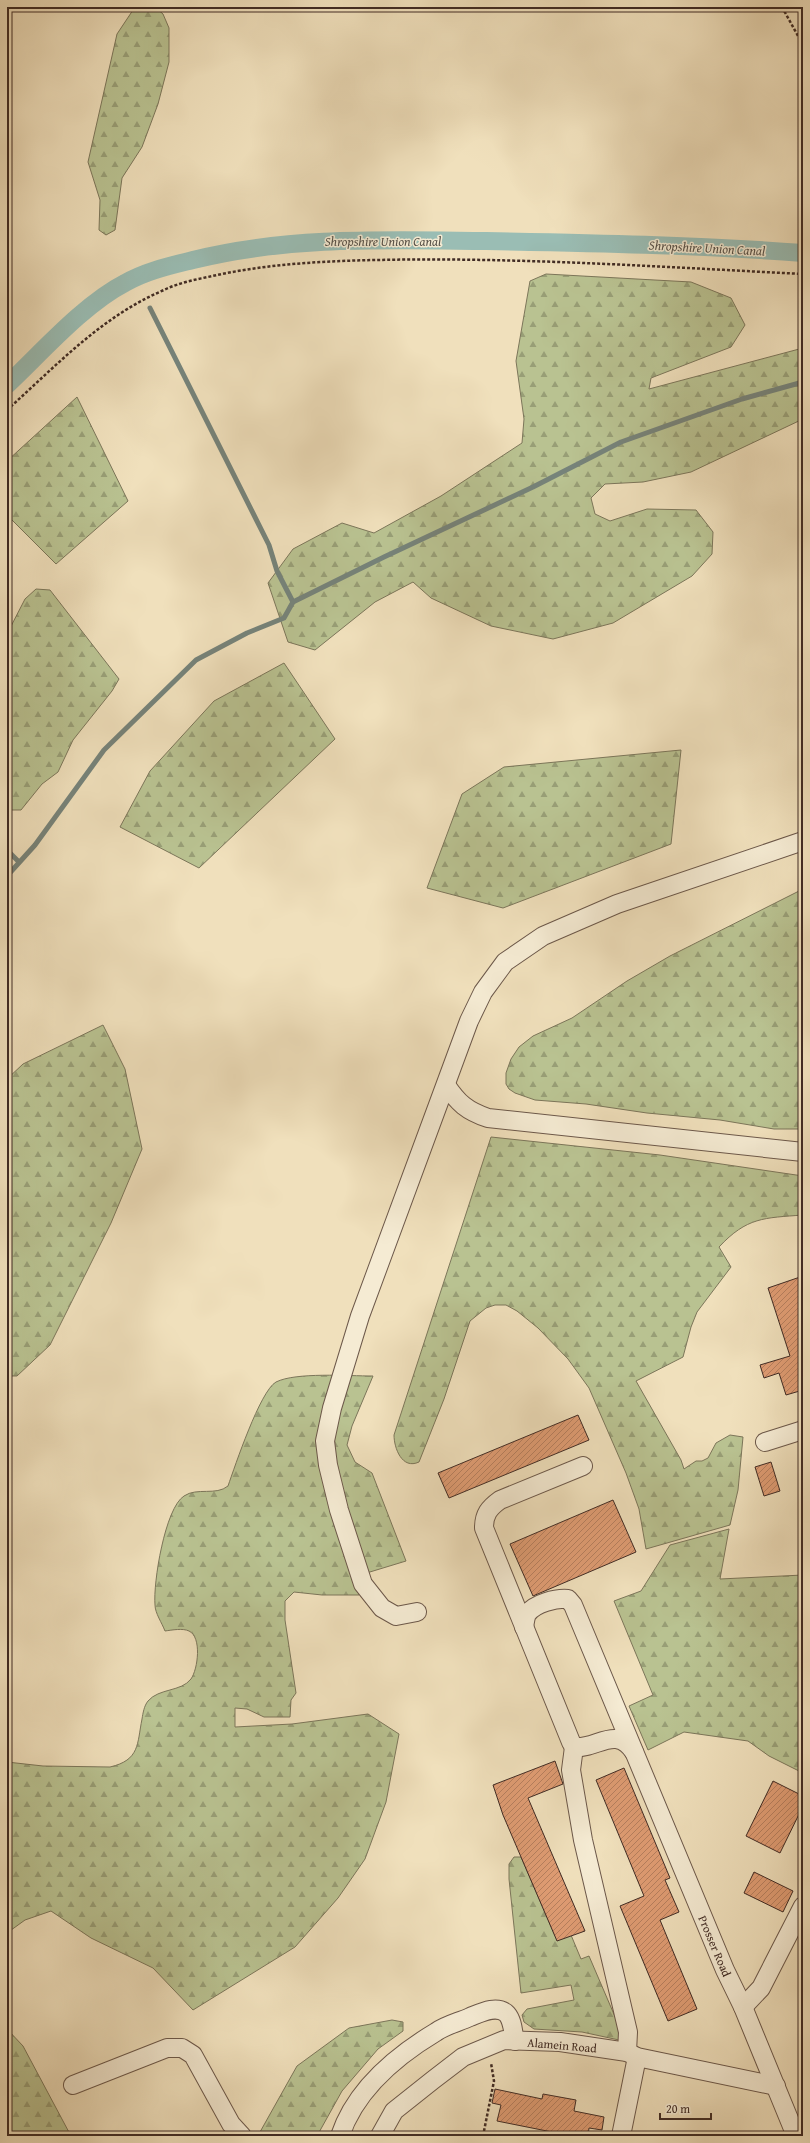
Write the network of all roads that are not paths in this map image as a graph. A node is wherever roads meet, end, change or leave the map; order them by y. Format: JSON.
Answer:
{"nodes":[{"id":1,"x":803,"y":841,"type":"edge"},
{"id":2,"x":446,"y":1085,"type":"junction"},
{"id":3,"x":803,"y":1152,"type":"edge"},
{"id":4,"x":803,"y":1430,"type":"edge"},
{"id":5,"x":765,"y":1442,"type":"dead end"},
{"id":6,"x":582,"y":1466,"type":"dead end"},
{"id":7,"x":417,"y":1612,"type":"dead end"},
{"id":8,"x":524,"y":1627,"type":"junction"},
{"id":9,"x":574,"y":1746,"type":"junction"},
{"id":10,"x":635,"y":1754,"type":"junction"},
{"id":11,"x":803,"y":1906,"type":"edge"},
{"id":12,"x":743,"y":2007,"type":"junction"},
{"id":13,"x":515,"y":2041,"type":"junction"},
{"id":14,"x":632,"y":2055,"type":"junction"},
{"id":15,"x":73,"y":2085,"type":"dead end"},
{"id":16,"x":776,"y":2086,"type":"junction"},
{"id":17,"x":242,"y":2136,"type":"edge"},
{"id":18,"x":340,"y":2136,"type":"edge"},
{"id":19,"x":380,"y":2136,"type":"edge"},
{"id":20,"x":622,"y":2136,"type":"edge"},
{"id":21,"x":796,"y":2136,"type":"edge"}],
"edges":[{"from":1,"to":2,"type":"street"},
{"from":2,"to":3,"type":"street"},
{"from":2,"to":7,"type":"street"},
{"from":4,"to":5,"type":"street"},
{"from":6,"to":8,"type":"street"},
{"from":8,"to":9,"type":"street"},
{"from":8,"to":10,"type":"street","name":"Prosser Road"},
{"from":9,"to":10,"type":"street"},
{"from":9,"to":14,"type":"street"},
{"from":10,"to":12,"type":"street","name":"Prosser Road"},
{"from":11,"to":12,"type":"street"},
{"from":12,"to":16,"type":"street","name":"Prosser Road"},
{"from":13,"to":14,"type":"street","name":"Alamein Road"},
{"from":13,"to":18,"type":"street"},
{"from":13,"to":19,"type":"street","name":"Alamein Road"},
{"from":14,"to":16,"type":"street","name":"Alamein Road"},
{"from":14,"to":20,"type":"street"},
{"from":15,"to":17,"type":"street"},
{"from":16,"to":21,"type":"street","name":"Prosser Road"}]}
